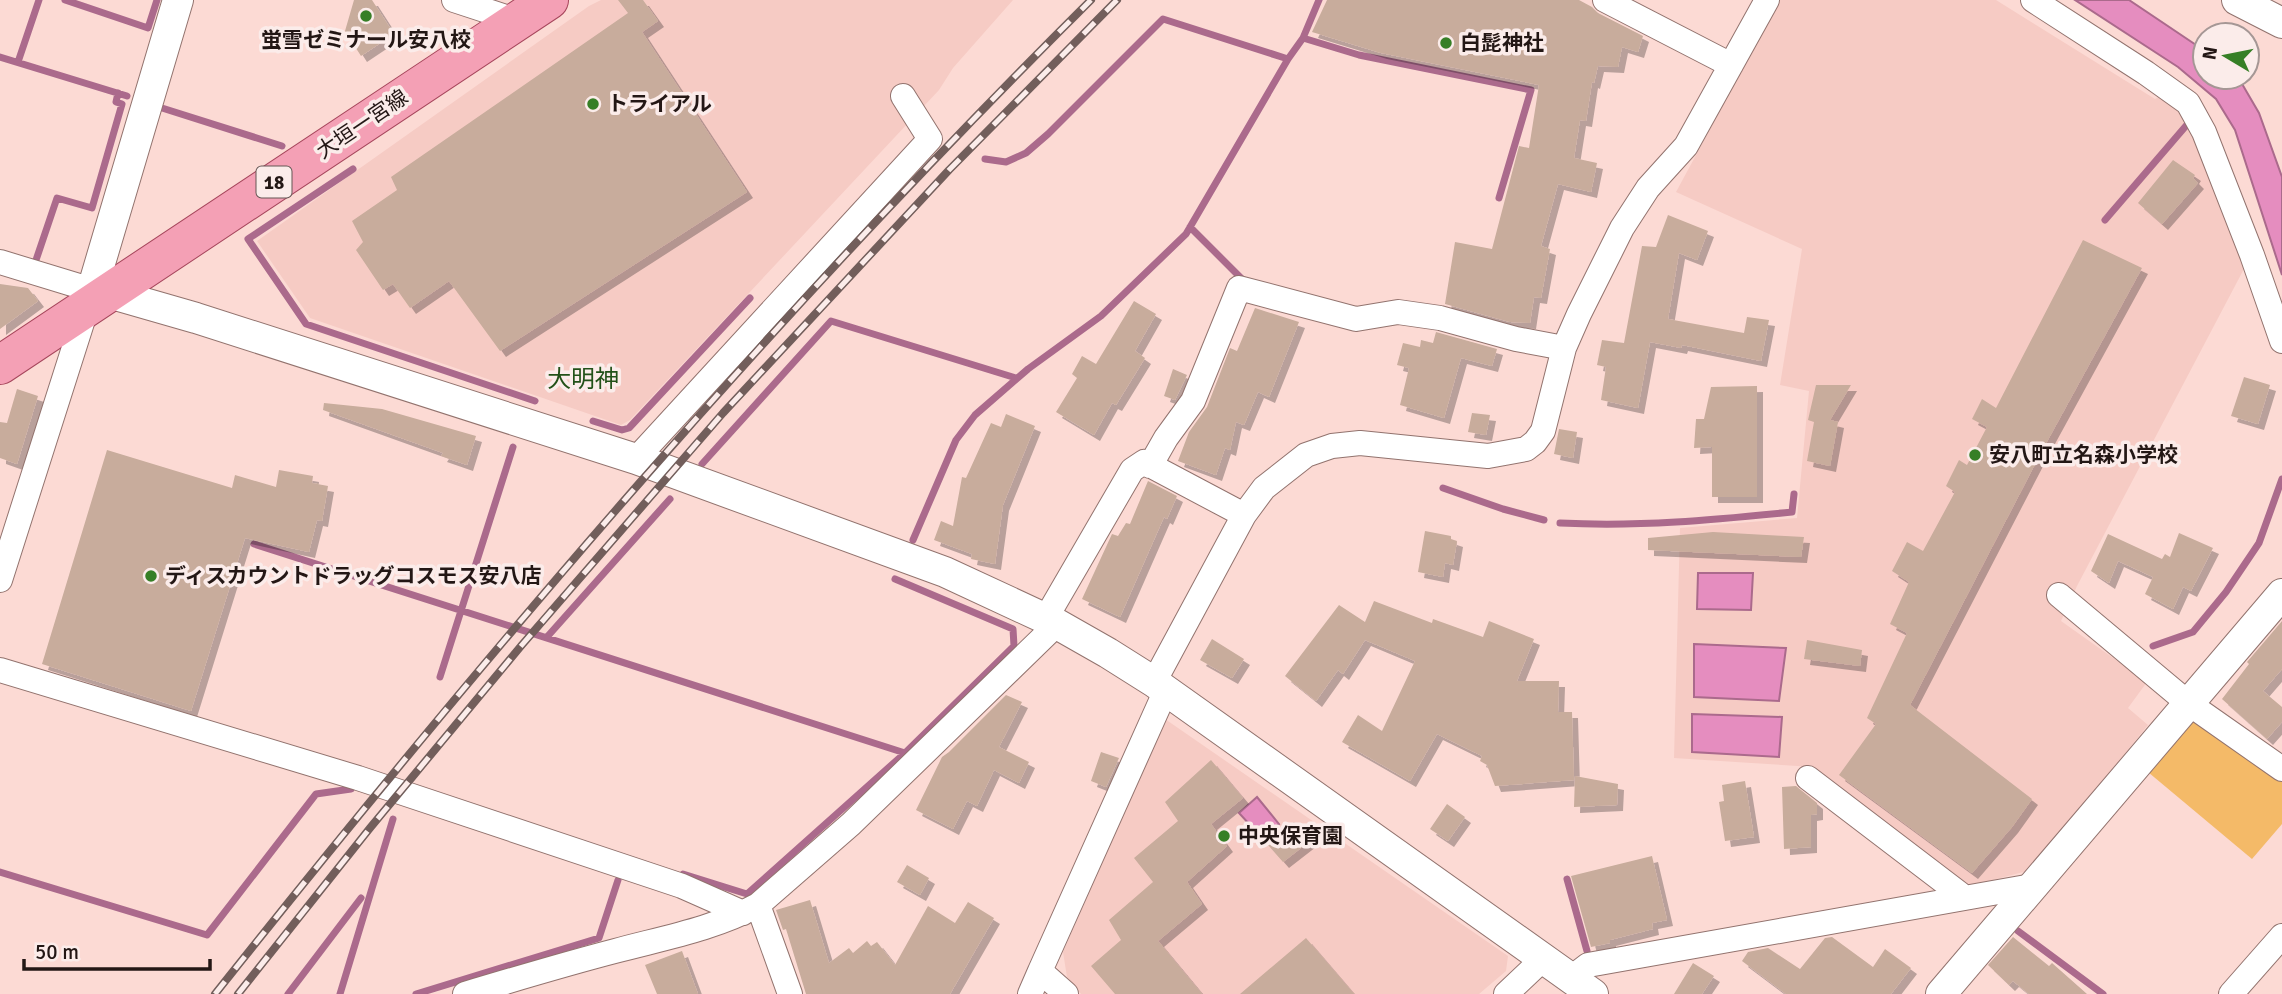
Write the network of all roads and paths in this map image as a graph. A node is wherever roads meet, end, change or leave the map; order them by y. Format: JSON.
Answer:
{"nodes":[{"id":1,"x":178,"y":0,"type":"edge"},
{"id":2,"x":454,"y":0,"type":"edge"},
{"id":3,"x":549,"y":0,"type":"edge"},
{"id":4,"x":1605,"y":0,"type":"edge"},
{"id":5,"x":1767,"y":0,"type":"edge"},
{"id":6,"x":2033,"y":0,"type":"edge"},
{"id":7,"x":2236,"y":0,"type":"edge"},
{"id":8,"x":518,"y":21,"type":"junction"},
{"id":9,"x":2282,"y":23,"type":"edge"},
{"id":10,"x":1731,"y":65,"type":"junction"},
{"id":11,"x":903,"y":96,"type":"dead end"},
{"id":12,"x":0,"y":262,"type":"edge"},
{"id":13,"x":96,"y":297,"type":"junction"},
{"id":14,"x":2282,"y":341,"type":"edge"},
{"id":15,"x":1564,"y":348,"type":"junction"},
{"id":16,"x":0,"y":365,"type":"edge"},
{"id":17,"x":636,"y":459,"type":"junction"},
{"id":18,"x":1150,"y":466,"type":"junction"},
{"id":19,"x":1244,"y":515,"type":"junction"},
{"id":20,"x":0,"y":580,"type":"edge"},
{"id":21,"x":2282,"y":594,"type":"edge"},
{"id":22,"x":2059,"y":595,"type":"dead end"},
{"id":23,"x":1051,"y":621,"type":"junction"},
{"id":24,"x":0,"y":670,"type":"edge"},
{"id":25,"x":1160,"y":686,"type":"junction"},
{"id":26,"x":2188,"y":703,"type":"junction"},
{"id":27,"x":2282,"y":769,"type":"edge"},
{"id":28,"x":1808,"y":778,"type":"dead end"},
{"id":29,"x":2032,"y":886,"type":"junction"},
{"id":30,"x":1964,"y":897,"type":"junction"},
{"id":31,"x":750,"y":909,"type":"junction"},
{"id":32,"x":2282,"y":936,"type":"edge"},
{"id":33,"x":1544,"y":958,"type":"junction"},
{"id":34,"x":1040,"y":971,"type":"junction"},
{"id":35,"x":1582,"y":986,"type":"edge"},
{"id":36,"x":465,"y":994,"type":"edge"},
{"id":37,"x":790,"y":994,"type":"edge"},
{"id":38,"x":1030,"y":994,"type":"edge"},
{"id":39,"x":1066,"y":994,"type":"edge"},
{"id":40,"x":1506,"y":994,"type":"edge"},
{"id":41,"x":1941,"y":994,"type":"edge"},
{"id":42,"x":2231,"y":994,"type":"edge"}],
"edges":[{"from":1,"to":13,"type":"street"},
{"from":2,"to":8,"type":"street"},
{"from":3,"to":8,"type":"main road","name":"大垣一宮線","number":"18"},
{"from":4,"to":10,"type":"street"},
{"from":5,"to":10,"type":"street"},
{"from":6,"to":14,"type":"street"},
{"from":7,"to":9,"type":"street"},
{"from":8,"to":13,"type":"main road","name":"大垣一宮線","number":"18"},
{"from":10,"to":15,"type":"street"},
{"from":11,"to":17,"type":"street"},
{"from":12,"to":13,"type":"street"},
{"from":13,"to":16,"type":"main road","name":"大垣一宮線","number":"18"},
{"from":13,"to":17,"type":"street"},
{"from":13,"to":20,"type":"street"},
{"from":15,"to":18,"type":"street"},
{"from":15,"to":19,"type":"street"},
{"from":17,"to":23,"type":"street"},
{"from":18,"to":19,"type":"street"},
{"from":18,"to":23,"type":"street"},
{"from":19,"to":25,"type":"street"},
{"from":21,"to":26,"type":"street"},
{"from":22,"to":26,"type":"street"},
{"from":23,"to":25,"type":"street"},
{"from":23,"to":31,"type":"street"},
{"from":24,"to":31,"type":"street"},
{"from":25,"to":33,"type":"street"},
{"from":25,"to":34,"type":"street"},
{"from":26,"to":27,"type":"street"},
{"from":26,"to":29,"type":"street"},
{"from":28,"to":30,"type":"street"},
{"from":29,"to":30,"type":"street"},
{"from":29,"to":41,"type":"street"},
{"from":30,"to":35,"type":"street"},
{"from":31,"to":36,"type":"street"},
{"from":31,"to":37,"type":"street"},
{"from":32,"to":42,"type":"street"},
{"from":33,"to":35,"type":"street"},
{"from":33,"to":40,"type":"street"},
{"from":34,"to":38,"type":"street"},
{"from":34,"to":39,"type":"street"}]}
